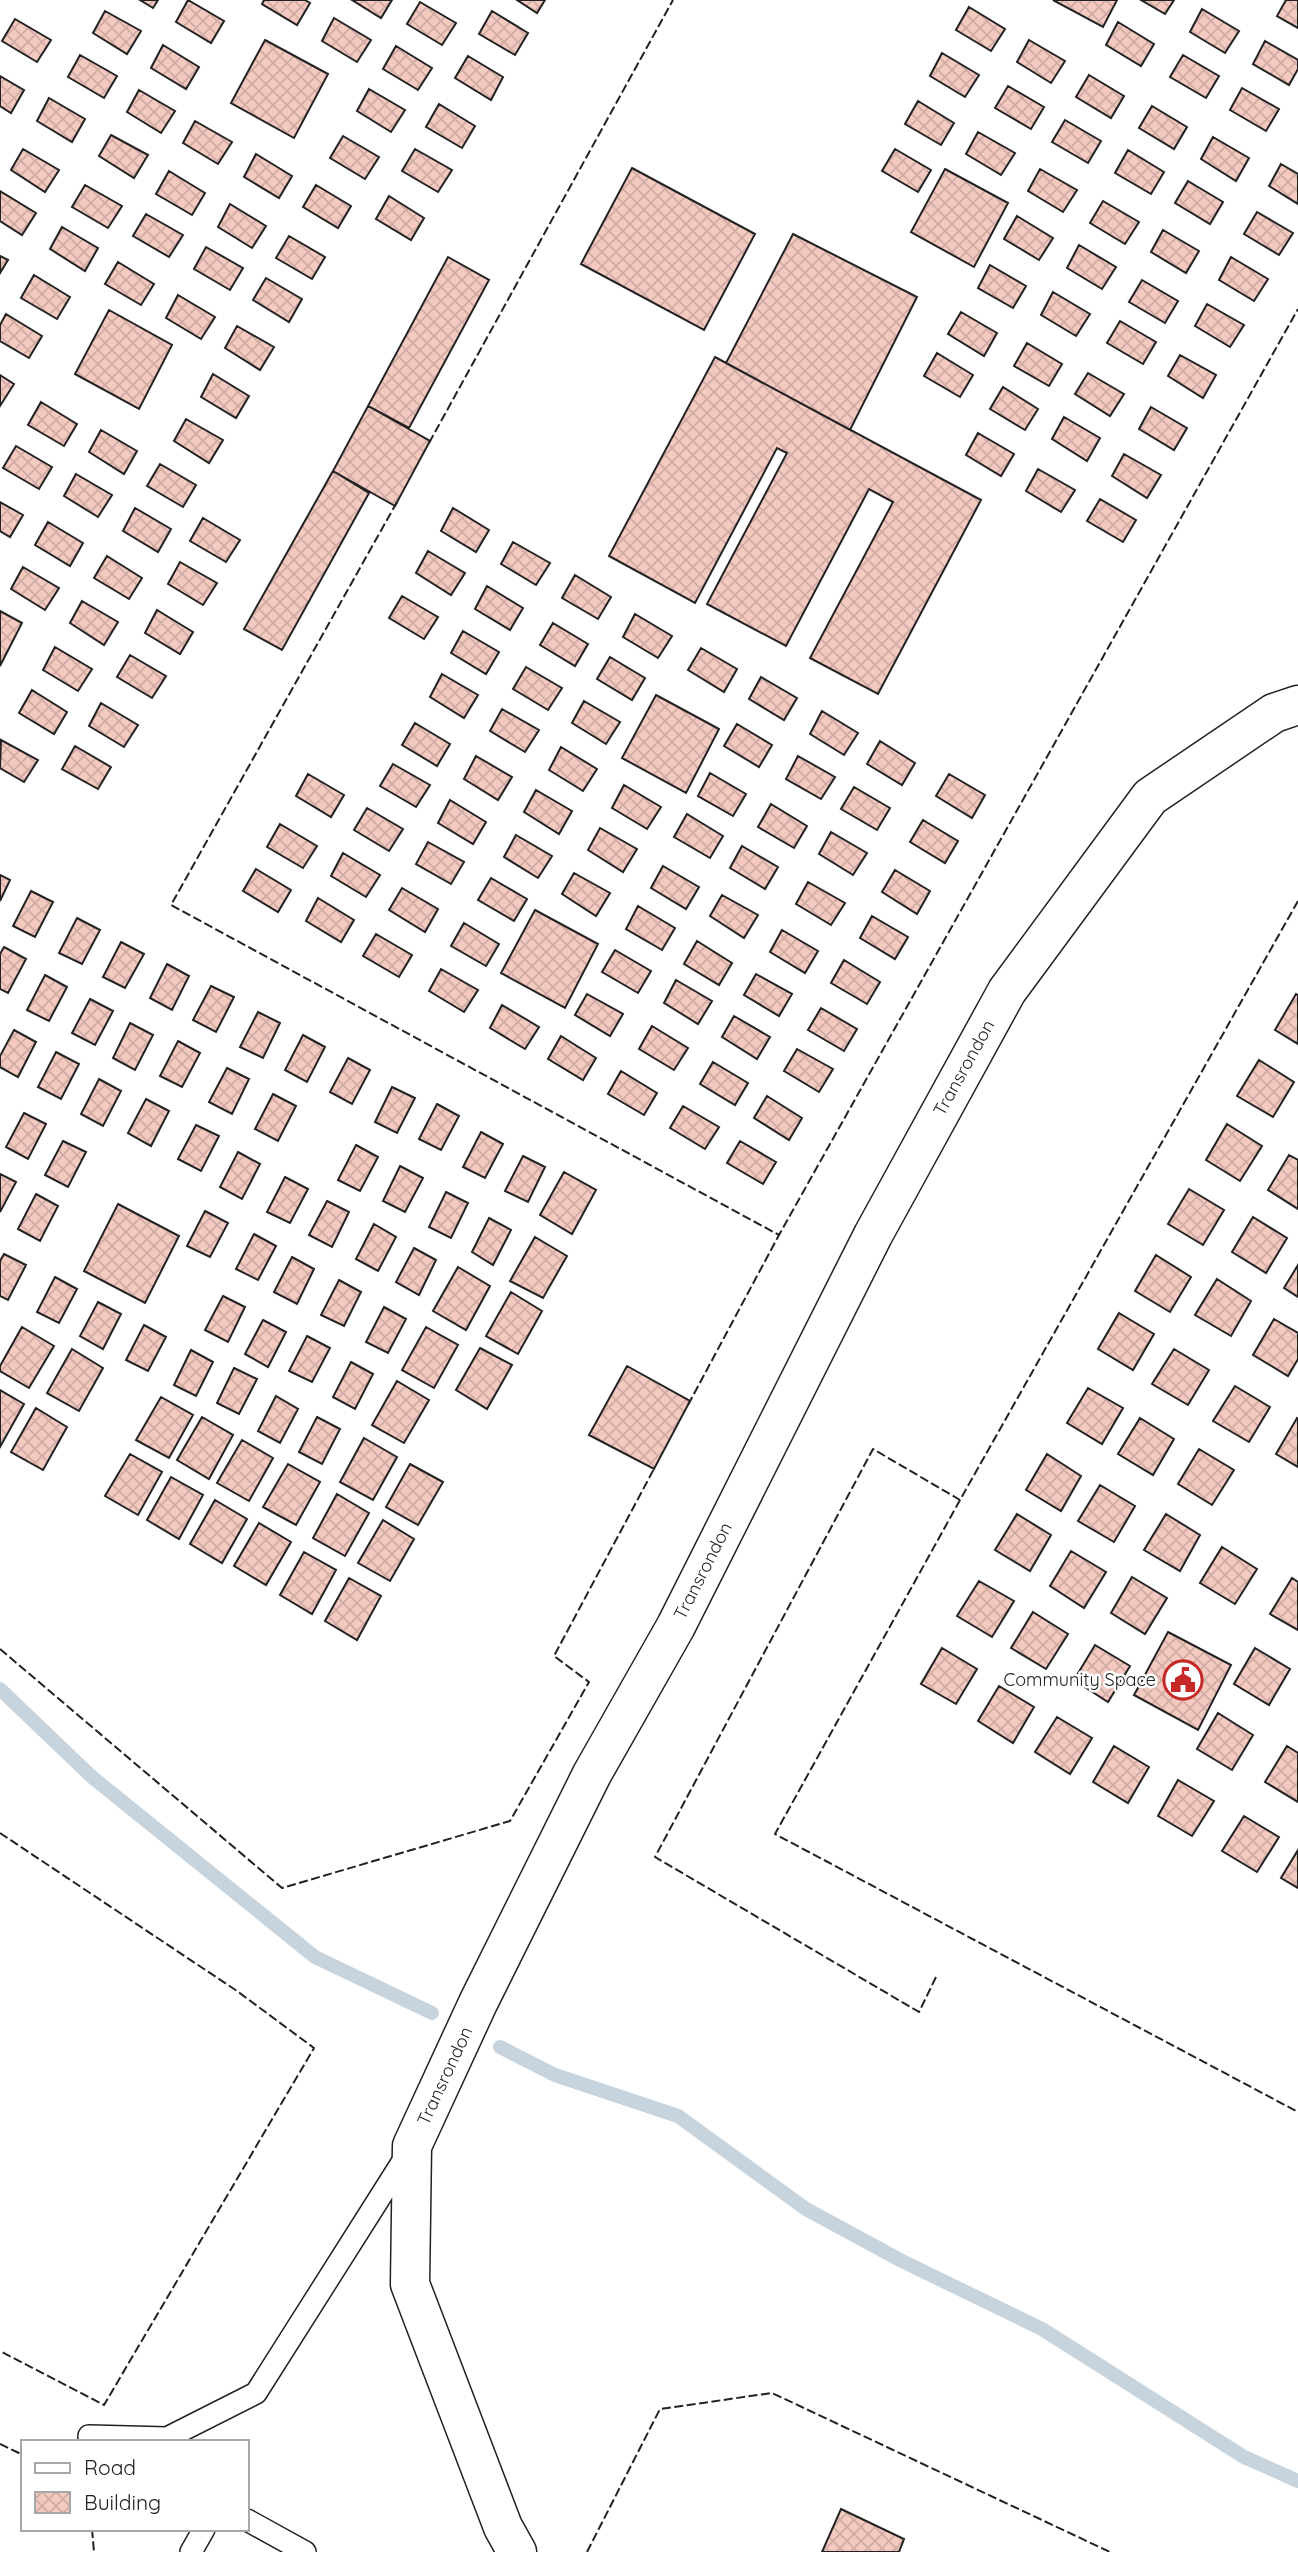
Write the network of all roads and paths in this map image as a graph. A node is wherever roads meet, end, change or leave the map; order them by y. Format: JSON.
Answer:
{"nodes":[{"id":1,"x":1298,"y":705,"type":"edge"},
{"id":2,"x":412,"y":2146,"type":"junction"},
{"id":3,"x":96,"y":2440,"type":"edge"},
{"id":4,"x":248,"y":2521,"type":"edge"},
{"id":5,"x":203,"y":2531,"type":"edge"},
{"id":6,"x":191,"y":2552,"type":"edge"},
{"id":7,"x":305,"y":2552,"type":"edge"},
{"id":8,"x":517,"y":2552,"type":"edge"}],
"edges":[{"from":1,"to":2,"type":"street","name":"Transrondon"},
{"from":2,"to":3,"type":"lane"},
{"from":2,"to":8,"type":"street","name":"Transrondon"},
{"from":4,"to":7,"type":"lane"},
{"from":5,"to":6,"type":"lane"}]}
